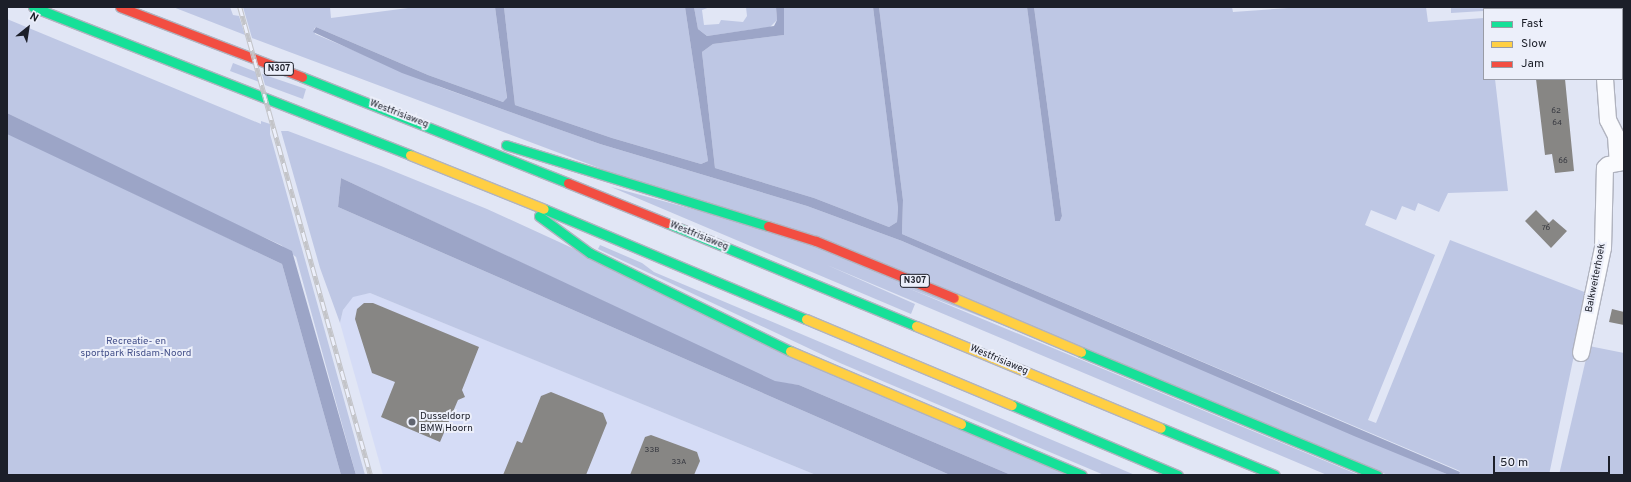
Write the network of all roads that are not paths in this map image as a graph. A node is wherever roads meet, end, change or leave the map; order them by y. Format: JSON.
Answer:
{"nodes":[{"id":1,"x":33,"y":7,"type":"edge"},
{"id":2,"x":120,"y":7,"type":"edge"},
{"id":3,"x":1605,"y":80,"type":"edge"},
{"id":4,"x":439,"y":129,"type":"junction"},
{"id":5,"x":1621,"y":162,"type":"edge"},
{"id":6,"x":509,"y":194,"type":"junction"},
{"id":7,"x":1581,"y":354,"type":"dead end"},
{"id":8,"x":1082,"y":475,"type":"edge"},
{"id":9,"x":1178,"y":475,"type":"edge"},
{"id":10,"x":1275,"y":475,"type":"edge"},
{"id":11,"x":1377,"y":475,"type":"edge"}],
"edges":[{"from":1,"to":6,"type":"highway"},
{"from":2,"to":4,"type":"highway","name":"Westfrisiaweg","number":"N307"},
{"from":3,"to":5,"type":"street","name":"Balkweiterhoek"},
{"from":4,"to":10,"type":"highway","name":"Westfrisiaweg","number":"N307"},
{"from":4,"to":11,"type":"highway","number":"N307"},
{"from":5,"to":7,"type":"street","name":"Balkweiterhoek"},
{"from":6,"to":8,"type":"highway"},
{"from":6,"to":9,"type":"highway"}]}
